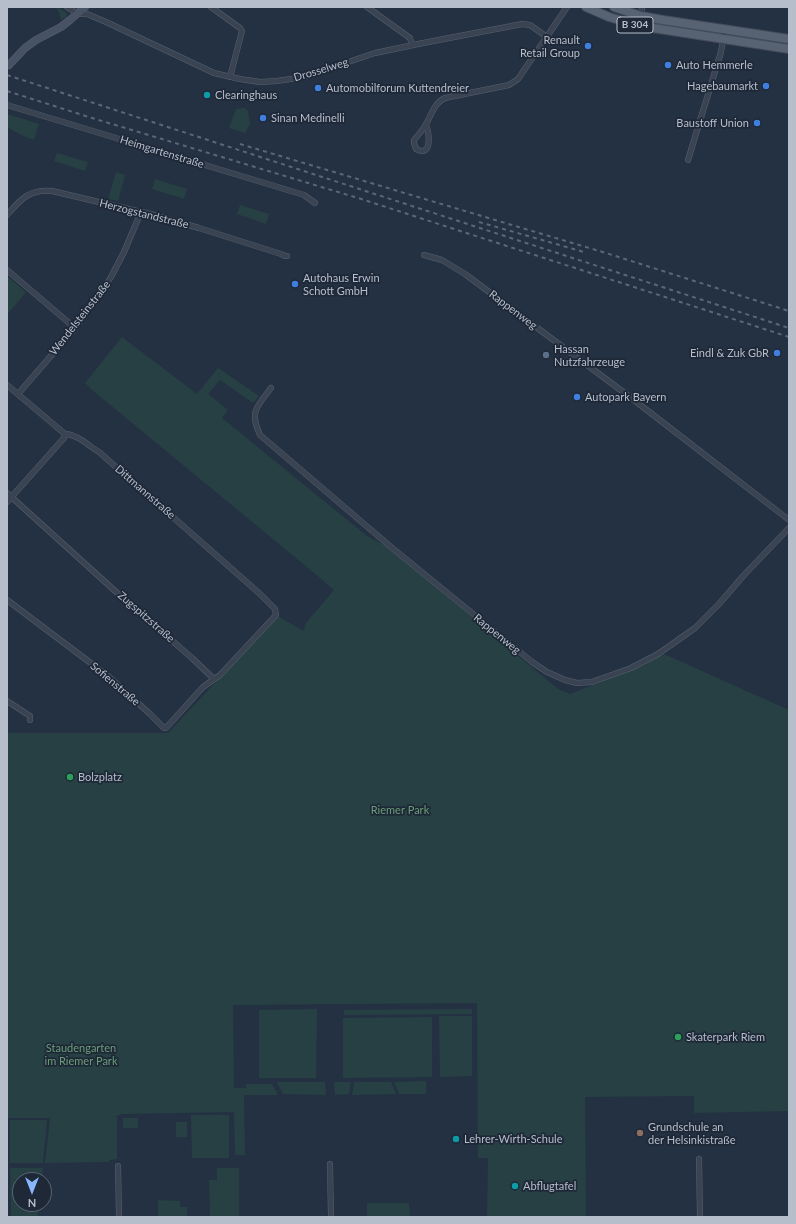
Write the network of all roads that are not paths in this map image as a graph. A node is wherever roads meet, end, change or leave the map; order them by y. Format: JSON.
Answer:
{"nodes":[{"id":1,"x":67,"y":7,"type":"edge"},
{"id":2,"x":85,"y":7,"type":"edge"},
{"id":3,"x":211,"y":7,"type":"edge"},
{"id":4,"x":367,"y":7,"type":"edge"},
{"id":5,"x":567,"y":7,"type":"edge"},
{"id":6,"x":586,"y":7,"type":"edge"},
{"id":7,"x":614,"y":7,"type":"edge"},
{"id":8,"x":642,"y":7,"type":"edge"},
{"id":9,"x":78,"y":14,"type":"junction"},
{"id":10,"x":641,"y":16,"type":"junction"},
{"id":11,"x":725,"y":29,"type":"junction"},
{"id":12,"x":547,"y":37,"type":"junction"},
{"id":13,"x":724,"y":39,"type":"junction"},
{"id":14,"x":789,"y":39,"type":"edge"},
{"id":15,"x":412,"y":45,"type":"junction"},
{"id":16,"x":789,"y":49,"type":"edge"},
{"id":17,"x":9,"y":65,"type":"dead end"},
{"id":18,"x":230,"y":77,"type":"junction"},
{"id":19,"x":7,"y":105,"type":"edge"},
{"id":20,"x":426,"y":125,"type":"junction"},
{"id":21,"x":688,"y":160,"type":"dead end"},
{"id":22,"x":315,"y":203,"type":"dead end"},
{"id":23,"x":140,"y":212,"type":"junction"},
{"id":24,"x":7,"y":215,"type":"edge"},
{"id":25,"x":424,"y":255,"type":"dead end"},
{"id":26,"x":287,"y":256,"type":"dead end"},
{"id":27,"x":7,"y":270,"type":"edge"},
{"id":28,"x":75,"y":328,"type":"junction"},
{"id":29,"x":7,"y":385,"type":"edge"},
{"id":30,"x":271,"y":388,"type":"dead end"},
{"id":31,"x":18,"y":394,"type":"junction"},
{"id":32,"x":65,"y":434,"type":"junction"},
{"id":33,"x":7,"y":493,"type":"edge"},
{"id":34,"x":12,"y":497,"type":"junction"},
{"id":35,"x":7,"y":502,"type":"edge"},
{"id":36,"x":789,"y":520,"type":"edge"},
{"id":37,"x":789,"y":528,"type":"edge"},
{"id":38,"x":7,"y":600,"type":"edge"},
{"id":39,"x":214,"y":679,"type":"junction"},
{"id":40,"x":7,"y":701,"type":"edge"},
{"id":41,"x":30,"y":720,"type":"dead end"},
{"id":42,"x":699,"y":1159,"type":"dead end"},
{"id":43,"x":330,"y":1164,"type":"dead end"},
{"id":44,"x":118,"y":1166,"type":"dead end"},
{"id":45,"x":119,"y":1217,"type":"edge"},
{"id":46,"x":331,"y":1217,"type":"edge"},
{"id":47,"x":700,"y":1217,"type":"edge"}],
"edges":[{"from":1,"to":9,"type":"street"},
{"from":2,"to":9,"type":"street"},
{"from":3,"to":18,"type":"street"},
{"from":4,"to":15,"type":"street"},
{"from":5,"to":12,"type":"street"},
{"from":6,"to":13,"type":"main road","number":"B 304"},
{"from":7,"to":10,"type":"main road","number":"B 304"},
{"from":8,"to":10,"type":"street"},
{"from":9,"to":17,"type":"street"},
{"from":9,"to":18,"type":"street","name":"Drosselweg"},
{"from":10,"to":11,"type":"main road","number":"B 304"},
{"from":11,"to":13,"type":"street"},
{"from":11,"to":14,"type":"main road","number":"B 304"},
{"from":12,"to":15,"type":"street","name":"Drosselweg"},
{"from":12,"to":20,"type":"street"},
{"from":13,"to":16,"type":"main road","number":"B 304"},
{"from":13,"to":21,"type":"street"},
{"from":15,"to":18,"type":"street","name":"Drosselweg"},
{"from":19,"to":22,"type":"street","name":"Heimgartenstraße"},
{"from":20,"to":20,"type":"street"},
{"from":23,"to":24,"type":"street","name":"Herzogstandstraße"},
{"from":23,"to":26,"type":"street","name":"Herzogstandstraße"},
{"from":23,"to":28,"type":"street","name":"Wendelsteinstraße"},
{"from":25,"to":36,"type":"street","name":"Rappenweg"},
{"from":27,"to":28,"type":"street"},
{"from":28,"to":31,"type":"street","name":"Wendelsteinstraße"},
{"from":29,"to":31,"type":"street","name":"Dittmannstraße"},
{"from":30,"to":37,"type":"street","name":"Rappenweg"},
{"from":31,"to":32,"type":"street","name":"Dittmannstraße"},
{"from":32,"to":34,"type":"street"},
{"from":32,"to":39,"type":"street","name":"Dittmannstraße"},
{"from":33,"to":34,"type":"street","name":"Zugspitzstraße"},
{"from":34,"to":35,"type":"street"},
{"from":34,"to":39,"type":"street","name":"Zugspitzstraße"},
{"from":38,"to":39,"type":"street","name":"Sofienstraße"},
{"from":40,"to":41,"type":"street"},
{"from":42,"to":47,"type":"street"},
{"from":43,"to":46,"type":"street"},
{"from":44,"to":45,"type":"street"}]}
